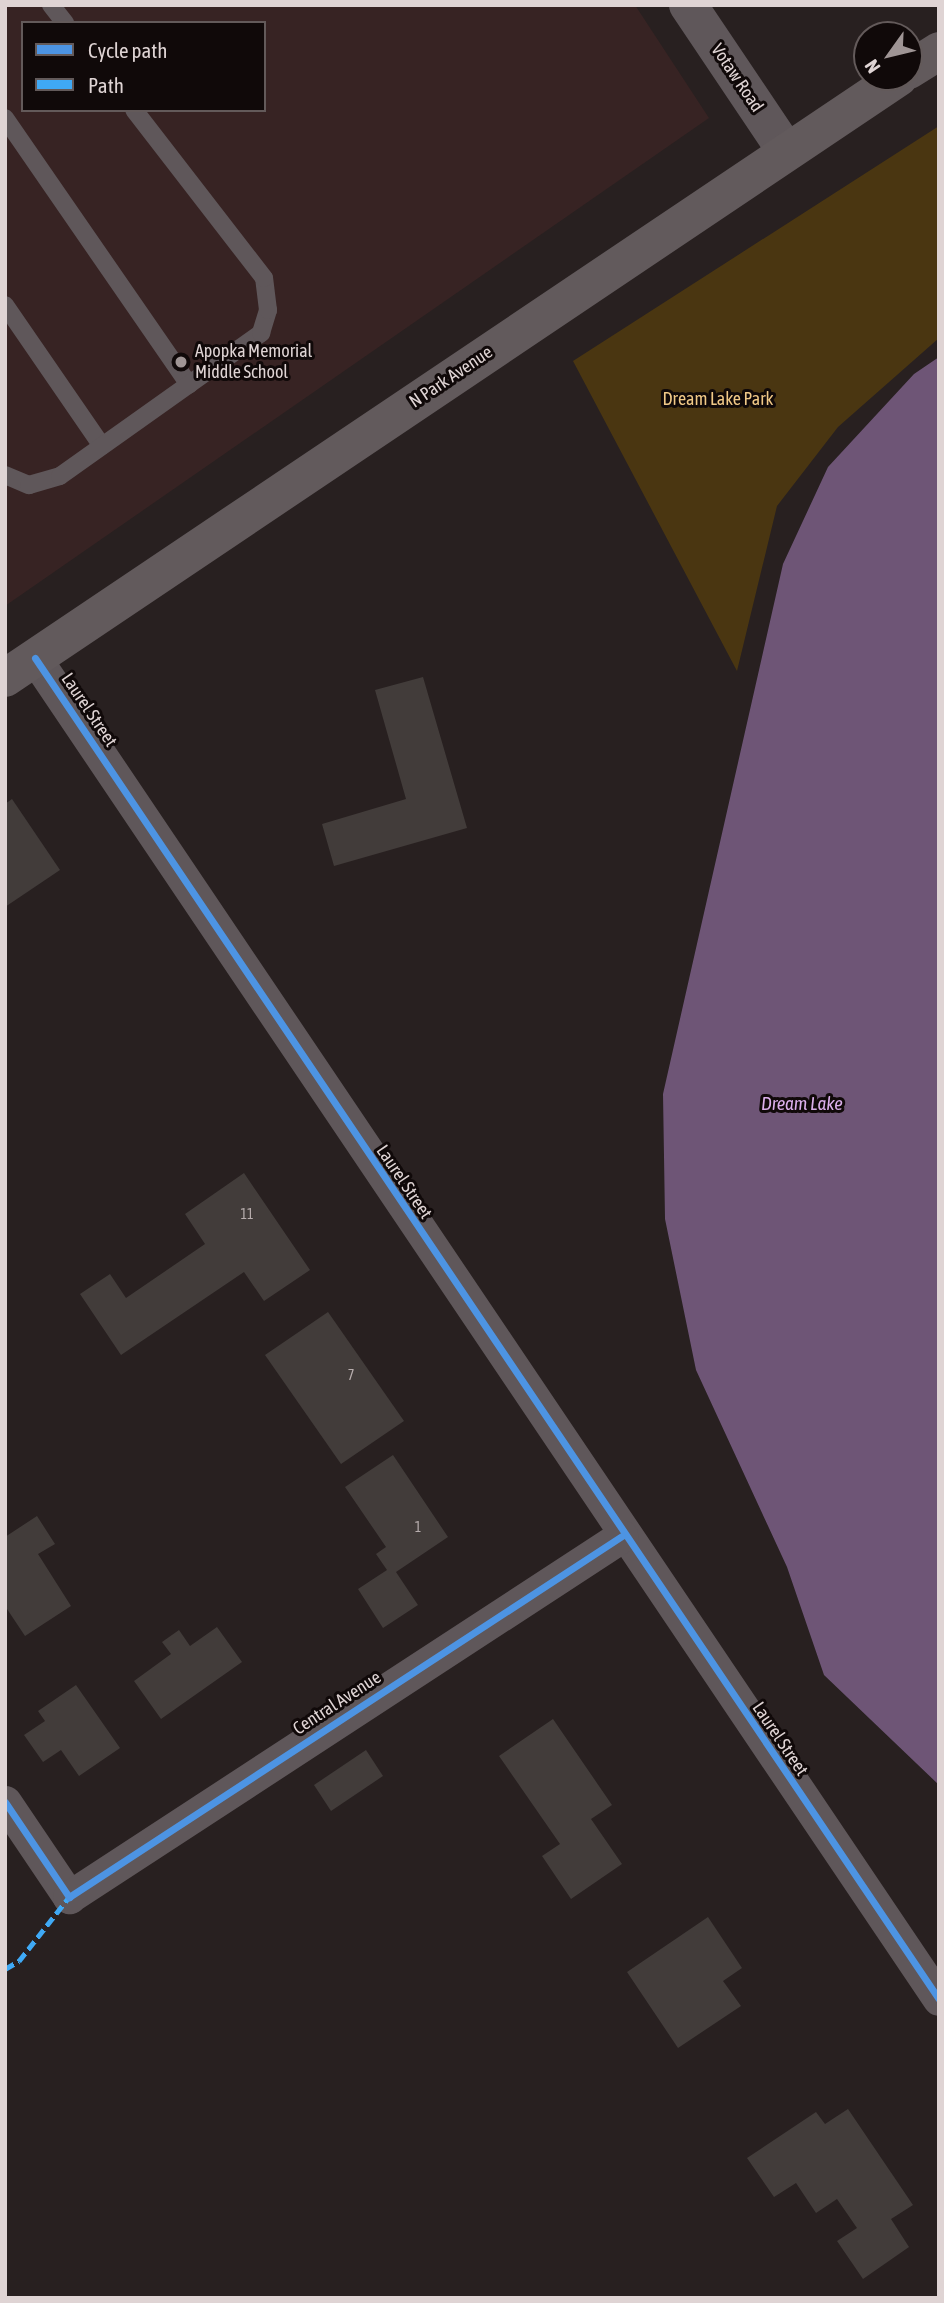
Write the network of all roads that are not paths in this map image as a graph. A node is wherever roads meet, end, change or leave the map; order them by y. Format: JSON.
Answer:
{"nodes":[{"id":1,"x":51,"y":5,"type":"edge"},
{"id":2,"x":688,"y":5,"type":"edge"},
{"id":3,"x":63,"y":21,"type":"edge"},
{"id":4,"x":939,"y":51,"type":"edge"},
{"id":5,"x":923,"y":61,"type":"edge"},
{"id":6,"x":878,"y":91,"type":"edge"},
{"id":7,"x":136,"y":112,"type":"edge"},
{"id":8,"x":5,"y":118,"type":"edge"},
{"id":9,"x":786,"y":152,"type":"junction"},
{"id":10,"x":5,"y":305,"type":"edge"},
{"id":11,"x":189,"y":385,"type":"junction"},
{"id":12,"x":102,"y":446,"type":"junction"},
{"id":13,"x":5,"y":475,"type":"edge"},
{"id":14,"x":20,"y":668,"type":"edge"},
{"id":15,"x":622,"y":1536,"type":"junction"},
{"id":16,"x":5,"y":1802,"type":"edge"},
{"id":17,"x":939,"y":1999,"type":"edge"}],
"edges":[{"from":1,"to":3,"type":"lane"},
{"from":2,"to":9,"type":"street","name":"Votaw Road"},
{"from":4,"to":5,"type":"main road"},
{"from":6,"to":9,"type":"main road","name":"N Park Avenue"},
{"from":7,"to":11,"type":"lane"},
{"from":8,"to":11,"type":"lane"},
{"from":9,"to":14,"type":"main road","name":"N Park Avenue"},
{"from":10,"to":12,"type":"lane"},
{"from":11,"to":12,"type":"lane"},
{"from":12,"to":13,"type":"lane"},
{"from":14,"to":15,"type":"street","name":"Laurel Street"},
{"from":15,"to":16,"type":"street","name":"Central Avenue"},
{"from":15,"to":17,"type":"street","name":"Laurel Street"}]}
